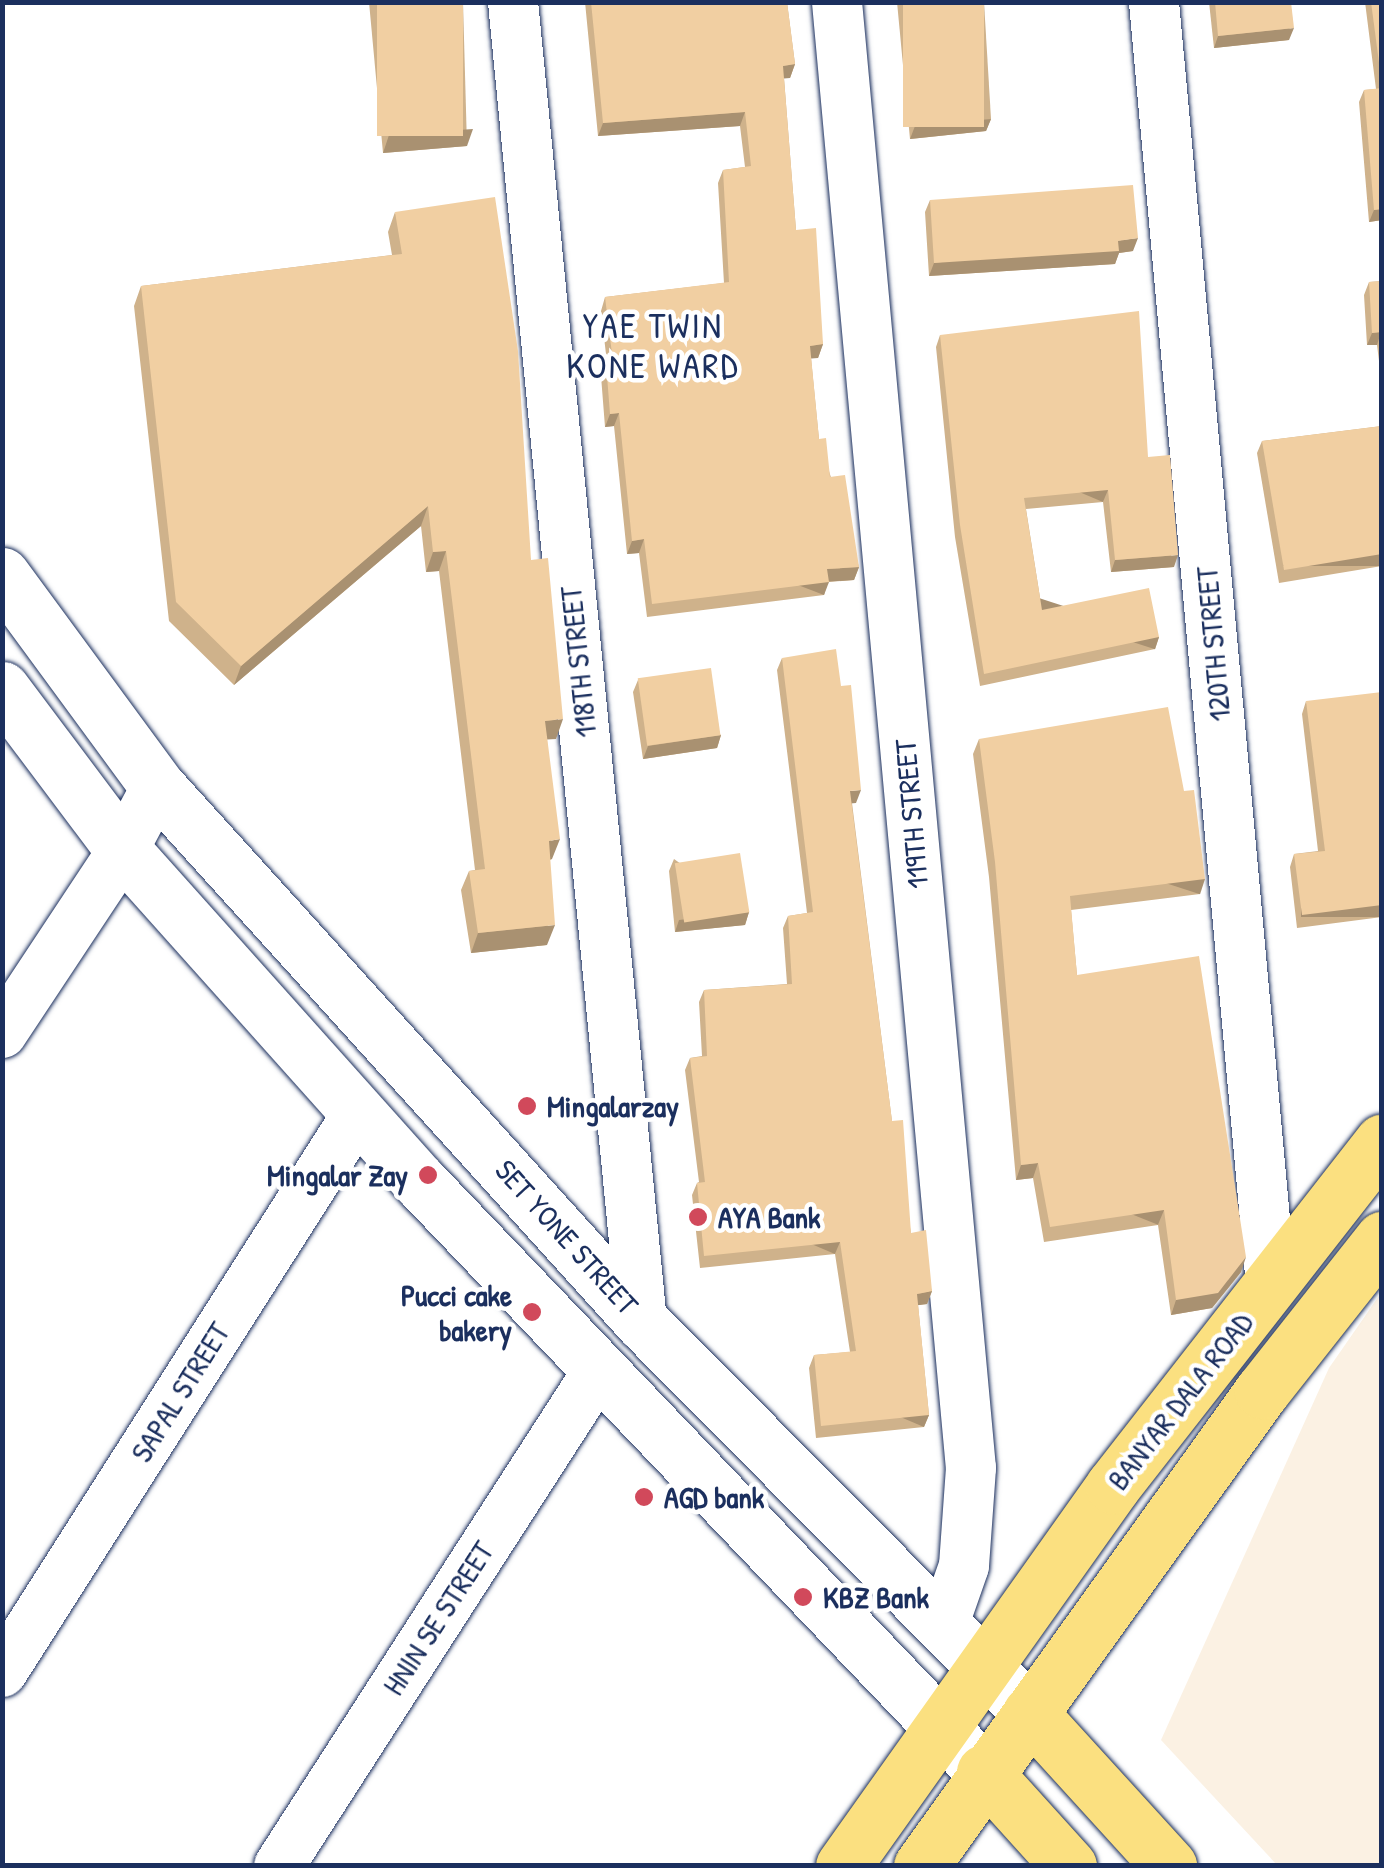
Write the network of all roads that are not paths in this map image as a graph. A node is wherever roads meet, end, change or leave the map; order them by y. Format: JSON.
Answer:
{"nodes":[{"id":1,"x":513,"y":2,"type":"edge"},
{"id":2,"x":837,"y":2,"type":"edge"},
{"id":3,"x":1154,"y":2,"type":"edge"},
{"id":4,"x":2,"y":575,"type":"edge"},
{"id":5,"x":2,"y":690,"type":"edge"},
{"id":6,"x":157,"y":786,"type":"junction"},
{"id":7,"x":124,"y":850,"type":"junction"},
{"id":8,"x":2,"y":1033,"type":"edge"},
{"id":9,"x":358,"y":1113,"type":"junction"},
{"id":10,"x":1382,"y":1142,"type":"edge"},
{"id":11,"x":1382,"y":1238,"type":"edge"},
{"id":12,"x":1272,"y":1285,"type":"junction"},
{"id":13,"x":642,"y":1322,"type":"junction"},
{"id":14,"x":598,"y":1370,"type":"junction"},
{"id":15,"x":944,"y":1622,"type":"junction"},
{"id":16,"x":983,"y":1663,"type":"junction"},
{"id":17,"x":2,"y":1672,"type":"edge"},
{"id":18,"x":1030,"y":1713,"type":"junction"},
{"id":19,"x":940,"y":1726,"type":"junction"},
{"id":20,"x":984,"y":1772,"type":"junction"},
{"id":21,"x":279,"y":1866,"type":"edge"},
{"id":22,"x":842,"y":1866,"type":"edge"},
{"id":23,"x":921,"y":1866,"type":"edge"},
{"id":24,"x":1069,"y":1866,"type":"edge"},
{"id":25,"x":1169,"y":1866,"type":"edge"}],
"edges":[{"from":1,"to":13,"type":"street","name":"118TH STREET"},
{"from":2,"to":15,"type":"street","name":"119TH STREET"},
{"from":3,"to":12,"type":"street","name":"120TH STREET"},
{"from":4,"to":6,"type":"main road","name":"SET YONE STREET"},
{"from":5,"to":7,"type":"main road"},
{"from":6,"to":7,"type":"street"},
{"from":6,"to":13,"type":"main road","name":"SET YONE STREET"},
{"from":7,"to":8,"type":"street"},
{"from":7,"to":9,"type":"main road"},
{"from":9,"to":14,"type":"main road"},
{"from":9,"to":17,"type":"street","name":"SAPAL STREET"},
{"from":10,"to":12,"type":"main road","name":"BANYAR DALA ROAD"},
{"from":11,"to":18,"type":"main road","name":"BANYAR DALA ROAD"},
{"from":12,"to":16,"type":"main road","name":"BANYAR DALA ROAD"},
{"from":13,"to":15,"type":"main road","name":"SET YONE STREET"},
{"from":14,"to":19,"type":"main road"},
{"from":14,"to":21,"type":"street","name":"HNIN SE STREET"},
{"from":15,"to":16,"type":"main road","name":"SET YONE STREET"},
{"from":16,"to":18,"type":"main road","name":"SET YONE STREET"},
{"from":16,"to":19,"type":"main road","name":"BANYAR DALA ROAD"},
{"from":18,"to":20,"type":"main road","name":"BANYAR DALA ROAD"},
{"from":18,"to":25,"type":"main road","name":"SET YONE STREET"},
{"from":19,"to":20,"type":"main road"},
{"from":19,"to":22,"type":"main road"},
{"from":20,"to":23,"type":"main road"},
{"from":20,"to":24,"type":"main road"}]}
